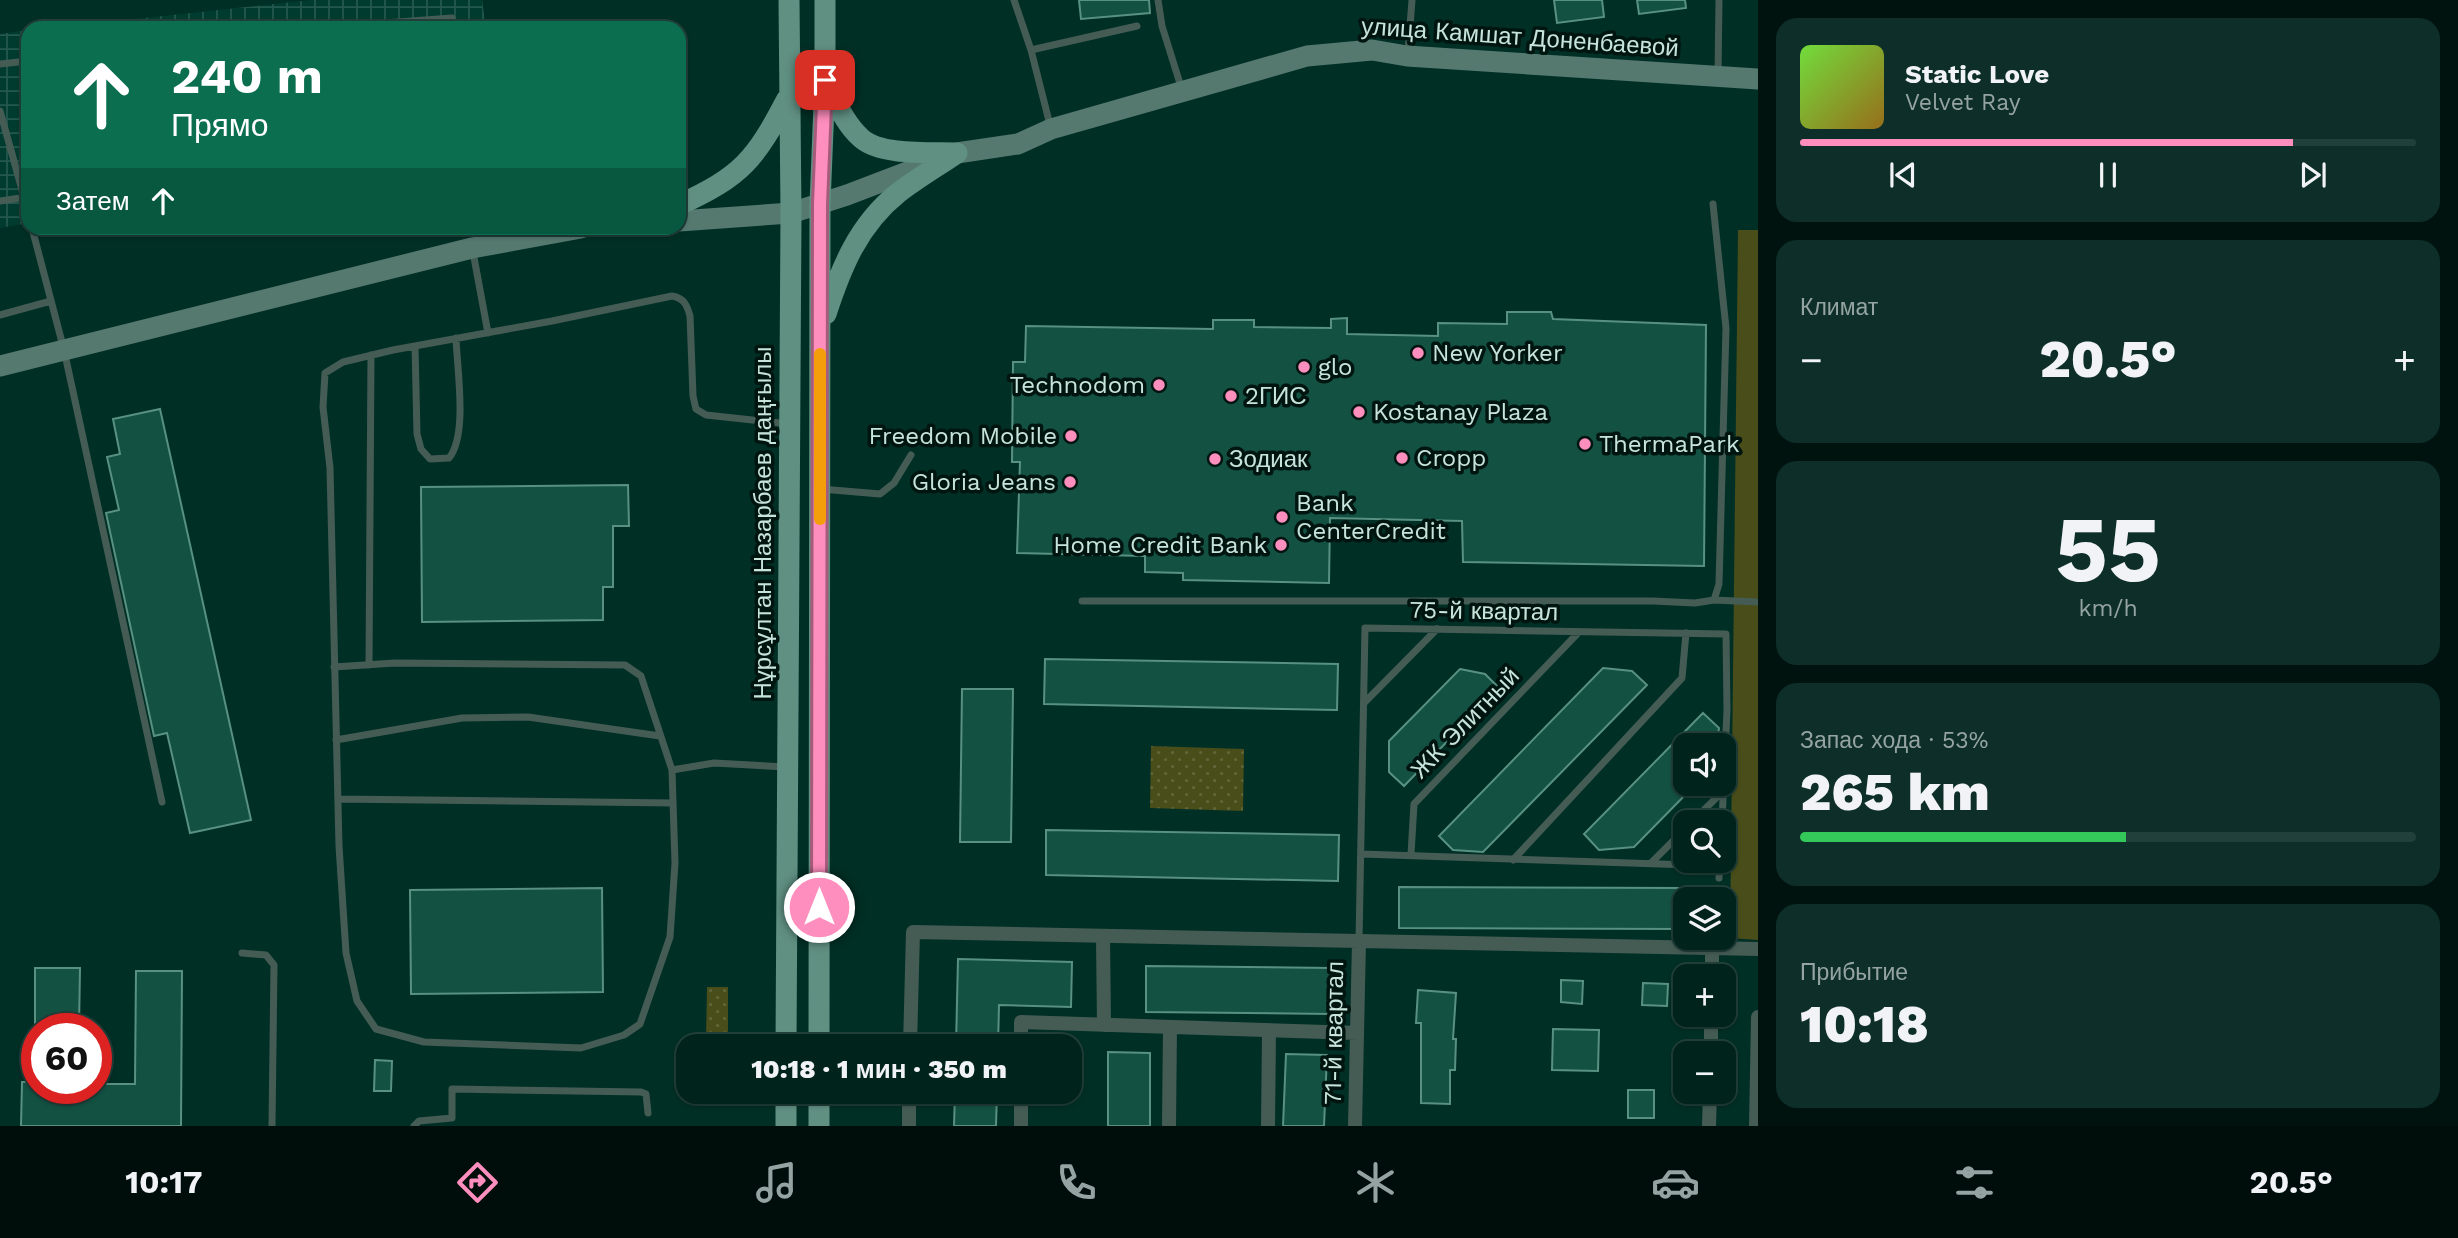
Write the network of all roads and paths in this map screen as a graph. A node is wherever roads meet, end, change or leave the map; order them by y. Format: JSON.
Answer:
{"nodes":[{"id":1,"x":789,"y":0,"type":"edge"},
{"id":2,"x":825,"y":0,"type":"edge"},
{"id":3,"x":1014,"y":0,"type":"edge"},
{"id":4,"x":1158,"y":0,"type":"edge"},
{"id":5,"x":1412,"y":0,"type":"edge"},
{"id":6,"x":1719,"y":0,"type":"edge"},
{"id":7,"x":432,"y":21,"type":"edge"},
{"id":8,"x":452,"y":21,"type":"edge"},
{"id":9,"x":1137,"y":26,"type":"dead end"},
{"id":10,"x":1031,"y":50,"type":"junction"},
{"id":11,"x":1407,"y":56,"type":"junction"},
{"id":12,"x":21,"y":62,"type":"edge"},
{"id":13,"x":0,"y":64,"type":"edge"},
{"id":14,"x":1718,"y":76,"type":"junction"},
{"id":15,"x":1758,"y":79,"type":"edge"},
{"id":16,"x":825,"y":80,"type":"junction"},
{"id":17,"x":1182,"y":90,"type":"junction"},
{"id":18,"x":788,"y":97,"type":"junction"},
{"id":19,"x":0,"y":111,"type":"edge"},
{"id":20,"x":1051,"y":129,"type":"junction"},
{"id":21,"x":957,"y":153,"type":"junction"},
{"id":22,"x":21,"y":180,"type":"edge"},
{"id":23,"x":21,"y":198,"type":"edge"},
{"id":24,"x":0,"y":201,"type":"edge"},
{"id":25,"x":686,"y":202,"type":"edge"},
{"id":26,"x":820,"y":204,"type":"junction"},
{"id":27,"x":1713,"y":204,"type":"dead end"},
{"id":28,"x":791,"y":212,"type":"junction"},
{"id":29,"x":686,"y":220,"type":"edge"},
{"id":30,"x":34,"y":235,"type":"edge"},
{"id":31,"x":543,"y":235,"type":"edge"},
{"id":32,"x":472,"y":248,"type":"junction"},
{"id":33,"x":51,"y":301,"type":"junction"},
{"id":34,"x":0,"y":315,"type":"edge"},
{"id":35,"x":488,"y":333,"type":"junction"},
{"id":36,"x":821,"y":333,"type":"junction"},
{"id":37,"x":456,"y":338,"type":"junction"},
{"id":38,"x":415,"y":346,"type":"junction"},
{"id":39,"x":64,"y":350,"type":"junction"},
{"id":40,"x":370,"y":355,"type":"junction"},
{"id":41,"x":0,"y":366,"type":"edge"},
{"id":42,"x":790,"y":424,"type":"junction"},
{"id":43,"x":911,"y":455,"type":"dead end"},
{"id":44,"x":820,"y":489,"type":"junction"},
{"id":45,"x":1714,"y":600,"type":"junction"},
{"id":46,"x":1082,"y":601,"type":"dead end"},
{"id":47,"x":1758,"y":602,"type":"edge"},
{"id":48,"x":1437,"y":629,"type":"junction"},
{"id":49,"x":1686,"y":632,"type":"junction"},
{"id":50,"x":1578,"y":633,"type":"junction"},
{"id":51,"x":369,"y":665,"type":"junction"},
{"id":52,"x":334,"y":667,"type":"junction"},
{"id":53,"x":1364,"y":704,"type":"junction"},
{"id":54,"x":1726,"y":733,"type":"edge"},
{"id":55,"x":660,"y":736,"type":"junction"},
{"id":56,"x":337,"y":740,"type":"junction"},
{"id":57,"x":788,"y":767,"type":"junction"},
{"id":58,"x":672,"y":770,"type":"junction"},
{"id":59,"x":1718,"y":796,"type":"edge"},
{"id":60,"x":338,"y":799,"type":"junction"},
{"id":61,"x":162,"y":802,"type":"dead end"},
{"id":62,"x":673,"y":803,"type":"junction"},
{"id":63,"x":1704,"y":810,"type":"edge"},
{"id":64,"x":1673,"y":841,"type":"edge"},
{"id":65,"x":1361,"y":854,"type":"junction"},
{"id":66,"x":1411,"y":854,"type":"junction"},
{"id":67,"x":1513,"y":860,"type":"junction"},
{"id":68,"x":1651,"y":863,"type":"junction"},
{"id":69,"x":1673,"y":863,"type":"edge"},
{"id":70,"x":1720,"y":873,"type":"edge"},
{"id":71,"x":1720,"y":878,"type":"dead end"},
{"id":72,"x":1103,"y":936,"type":"junction"},
{"id":73,"x":1359,"y":941,"type":"junction"},
{"id":74,"x":1673,"y":947,"type":"edge"},
{"id":75,"x":1736,"y":949,"type":"edge"},
{"id":76,"x":1758,"y":949,"type":"edge"},
{"id":77,"x":243,"y":953,"type":"dead end"},
{"id":78,"x":1758,"y":1017,"type":"edge"},
{"id":79,"x":1104,"y":1025,"type":"junction"},
{"id":80,"x":1170,"y":1027,"type":"junction"},
{"id":81,"x":1269,"y":1031,"type":"junction"},
{"id":82,"x":786,"y":1034,"type":"edge"},
{"id":83,"x":819,"y":1034,"type":"edge"},
{"id":84,"x":910,"y":1034,"type":"edge"},
{"id":85,"x":1021,"y":1034,"type":"edge"},
{"id":86,"x":1357,"y":1034,"type":"junction"},
{"id":87,"x":1757,"y":1073,"type":"edge"},
{"id":88,"x":786,"y":1104,"type":"edge"},
{"id":89,"x":819,"y":1104,"type":"edge"},
{"id":90,"x":909,"y":1104,"type":"edge"},
{"id":91,"x":1021,"y":1104,"type":"edge"},
{"id":92,"x":1710,"y":1104,"type":"edge"},
{"id":93,"x":648,"y":1113,"type":"dead end"},
{"id":94,"x":272,"y":1126,"type":"edge"},
{"id":95,"x":414,"y":1126,"type":"edge"},
{"id":96,"x":786,"y":1126,"type":"edge"},
{"id":97,"x":819,"y":1126,"type":"edge"},
{"id":98,"x":909,"y":1126,"type":"edge"},
{"id":99,"x":1020,"y":1126,"type":"edge"},
{"id":100,"x":1169,"y":1126,"type":"edge"},
{"id":101,"x":1268,"y":1126,"type":"edge"},
{"id":102,"x":1355,"y":1126,"type":"edge"},
{"id":103,"x":1709,"y":1126,"type":"edge"},
{"id":104,"x":1756,"y":1126,"type":"edge"}],
"edges":[{"from":1,"to":18,"type":"main road","name":"Нұрсұлтан Назарбаев даңғылы"},
{"from":2,"to":16,"type":"main road"},
{"from":3,"to":10,"type":"lane"},
{"from":4,"to":17,"type":"lane"},
{"from":5,"to":11,"type":"lane"},
{"from":6,"to":14,"type":"lane"},
{"from":7,"to":8,"type":"lane"},
{"from":9,"to":10,"type":"lane"},
{"from":10,"to":20,"type":"lane"},
{"from":11,"to":14,"type":"street","name":"улица Камшат Доненбаевой"},
{"from":11,"to":17,"type":"street","name":"улица Камшат Доненбаевой"},
{"from":12,"to":13,"type":"lane"},
{"from":14,"to":15,"type":"street","name":"улица Камшат Доненбаевой"},
{"from":16,"to":21,"type":"main road"},
{"from":16,"to":26,"type":"main road"},
{"from":17,"to":20,"type":"street","name":"улица Камшат Доненбаевой"},
{"from":18,"to":25,"type":"main road"},
{"from":18,"to":28,"type":"main road","name":"Нұрсұлтан Назарбаев даңғылы"},
{"from":19,"to":22,"type":"lane"},
{"from":20,"to":21,"type":"street","name":"улица Камшат Доненбаевой"},
{"from":21,"to":26,"type":"street","name":"улица Камшат Доненбаевой"},
{"from":21,"to":36,"type":"main road"},
{"from":23,"to":24,"type":"lane"},
{"from":26,"to":28,"type":"street","name":"улица Камшат Доненбаевой"},
{"from":26,"to":36,"type":"main road"},
{"from":27,"to":45,"type":"lane"},
{"from":28,"to":29,"type":"street","name":"улица Камшат Доненбаевой"},
{"from":28,"to":42,"type":"main road","name":"Нұрсұлтан Назарбаев даңғылы"},
{"from":30,"to":33,"type":"lane"},
{"from":31,"to":32,"type":"street"},
{"from":32,"to":35,"type":"lane"},
{"from":32,"to":39,"type":"street"},
{"from":33,"to":34,"type":"lane"},
{"from":33,"to":39,"type":"lane"},
{"from":35,"to":37,"type":"lane"},
{"from":35,"to":42,"type":"lane"},
{"from":36,"to":44,"type":"main road"},
{"from":37,"to":38,"type":"lane"},
{"from":37,"to":38,"type":"lane"},
{"from":38,"to":40,"type":"lane"},
{"from":39,"to":41,"type":"street"},
{"from":39,"to":61,"type":"lane"},
{"from":40,"to":51,"type":"lane"},
{"from":40,"to":52,"type":"lane"},
{"from":42,"to":57,"type":"main road","name":"Нұрсұлтан Назарбаев даңғылы"},
{"from":43,"to":44,"type":"lane"},
{"from":44,"to":83,"type":"main road"},
{"from":45,"to":46,"type":"lane"},
{"from":45,"to":47,"type":"lane"},
{"from":48,"to":50,"type":"lane","name":"75-й квартал"},
{"from":48,"to":53,"type":"lane"},
{"from":48,"to":53,"type":"lane","name":"75-й квартал"},
{"from":49,"to":50,"type":"lane","name":"75-й квартал"},
{"from":49,"to":54,"type":"lane","name":"75-й квартал"},
{"from":49,"to":67,"type":"lane"},
{"from":50,"to":66,"type":"lane","name":"ЖК Элитный"},
{"from":51,"to":52,"type":"lane"},
{"from":51,"to":55,"type":"lane"},
{"from":52,"to":56,"type":"lane"},
{"from":53,"to":65,"type":"lane","name":"75-й квартал"},
{"from":55,"to":56,"type":"lane"},
{"from":55,"to":58,"type":"lane"},
{"from":56,"to":60,"type":"lane"},
{"from":57,"to":58,"type":"lane"},
{"from":57,"to":82,"type":"main road","name":"Нұрсұлтан Назарбаев даңғылы"},
{"from":58,"to":62,"type":"lane"},
{"from":59,"to":63,"type":"lane"},
{"from":60,"to":62,"type":"lane"},
{"from":60,"to":62,"type":"lane"},
{"from":64,"to":68,"type":"lane"},
{"from":65,"to":66,"type":"lane"},
{"from":65,"to":73,"type":"lane","name":"75-й квартал"},
{"from":66,"to":67,"type":"lane"},
{"from":67,"to":68,"type":"lane"},
{"from":68,"to":69,"type":"lane"},
{"from":70,"to":71,"type":"lane"},
{"from":72,"to":73,"type":"street"},
{"from":72,"to":79,"type":"street"},
{"from":72,"to":84,"type":"street"},
{"from":73,"to":74,"type":"street"},
{"from":73,"to":86,"type":"street","name":"71-й квартал"},
{"from":75,"to":76,"type":"street"},
{"from":77,"to":94,"type":"lane"},
{"from":78,"to":87,"type":"street"},
{"from":79,"to":80,"type":"street"},
{"from":79,"to":85,"type":"street"},
{"from":80,"to":81,"type":"street"},
{"from":80,"to":100,"type":"street"},
{"from":81,"to":86,"type":"street"},
{"from":81,"to":101,"type":"street"},
{"from":86,"to":102,"type":"street","name":"71-й квартал"},
{"from":87,"to":104,"type":"street"},
{"from":88,"to":96,"type":"main road"},
{"from":89,"to":97,"type":"main road"},
{"from":90,"to":98,"type":"street"},
{"from":91,"to":99,"type":"street"},
{"from":92,"to":103,"type":"street"},
{"from":93,"to":95,"type":"lane"}]}
